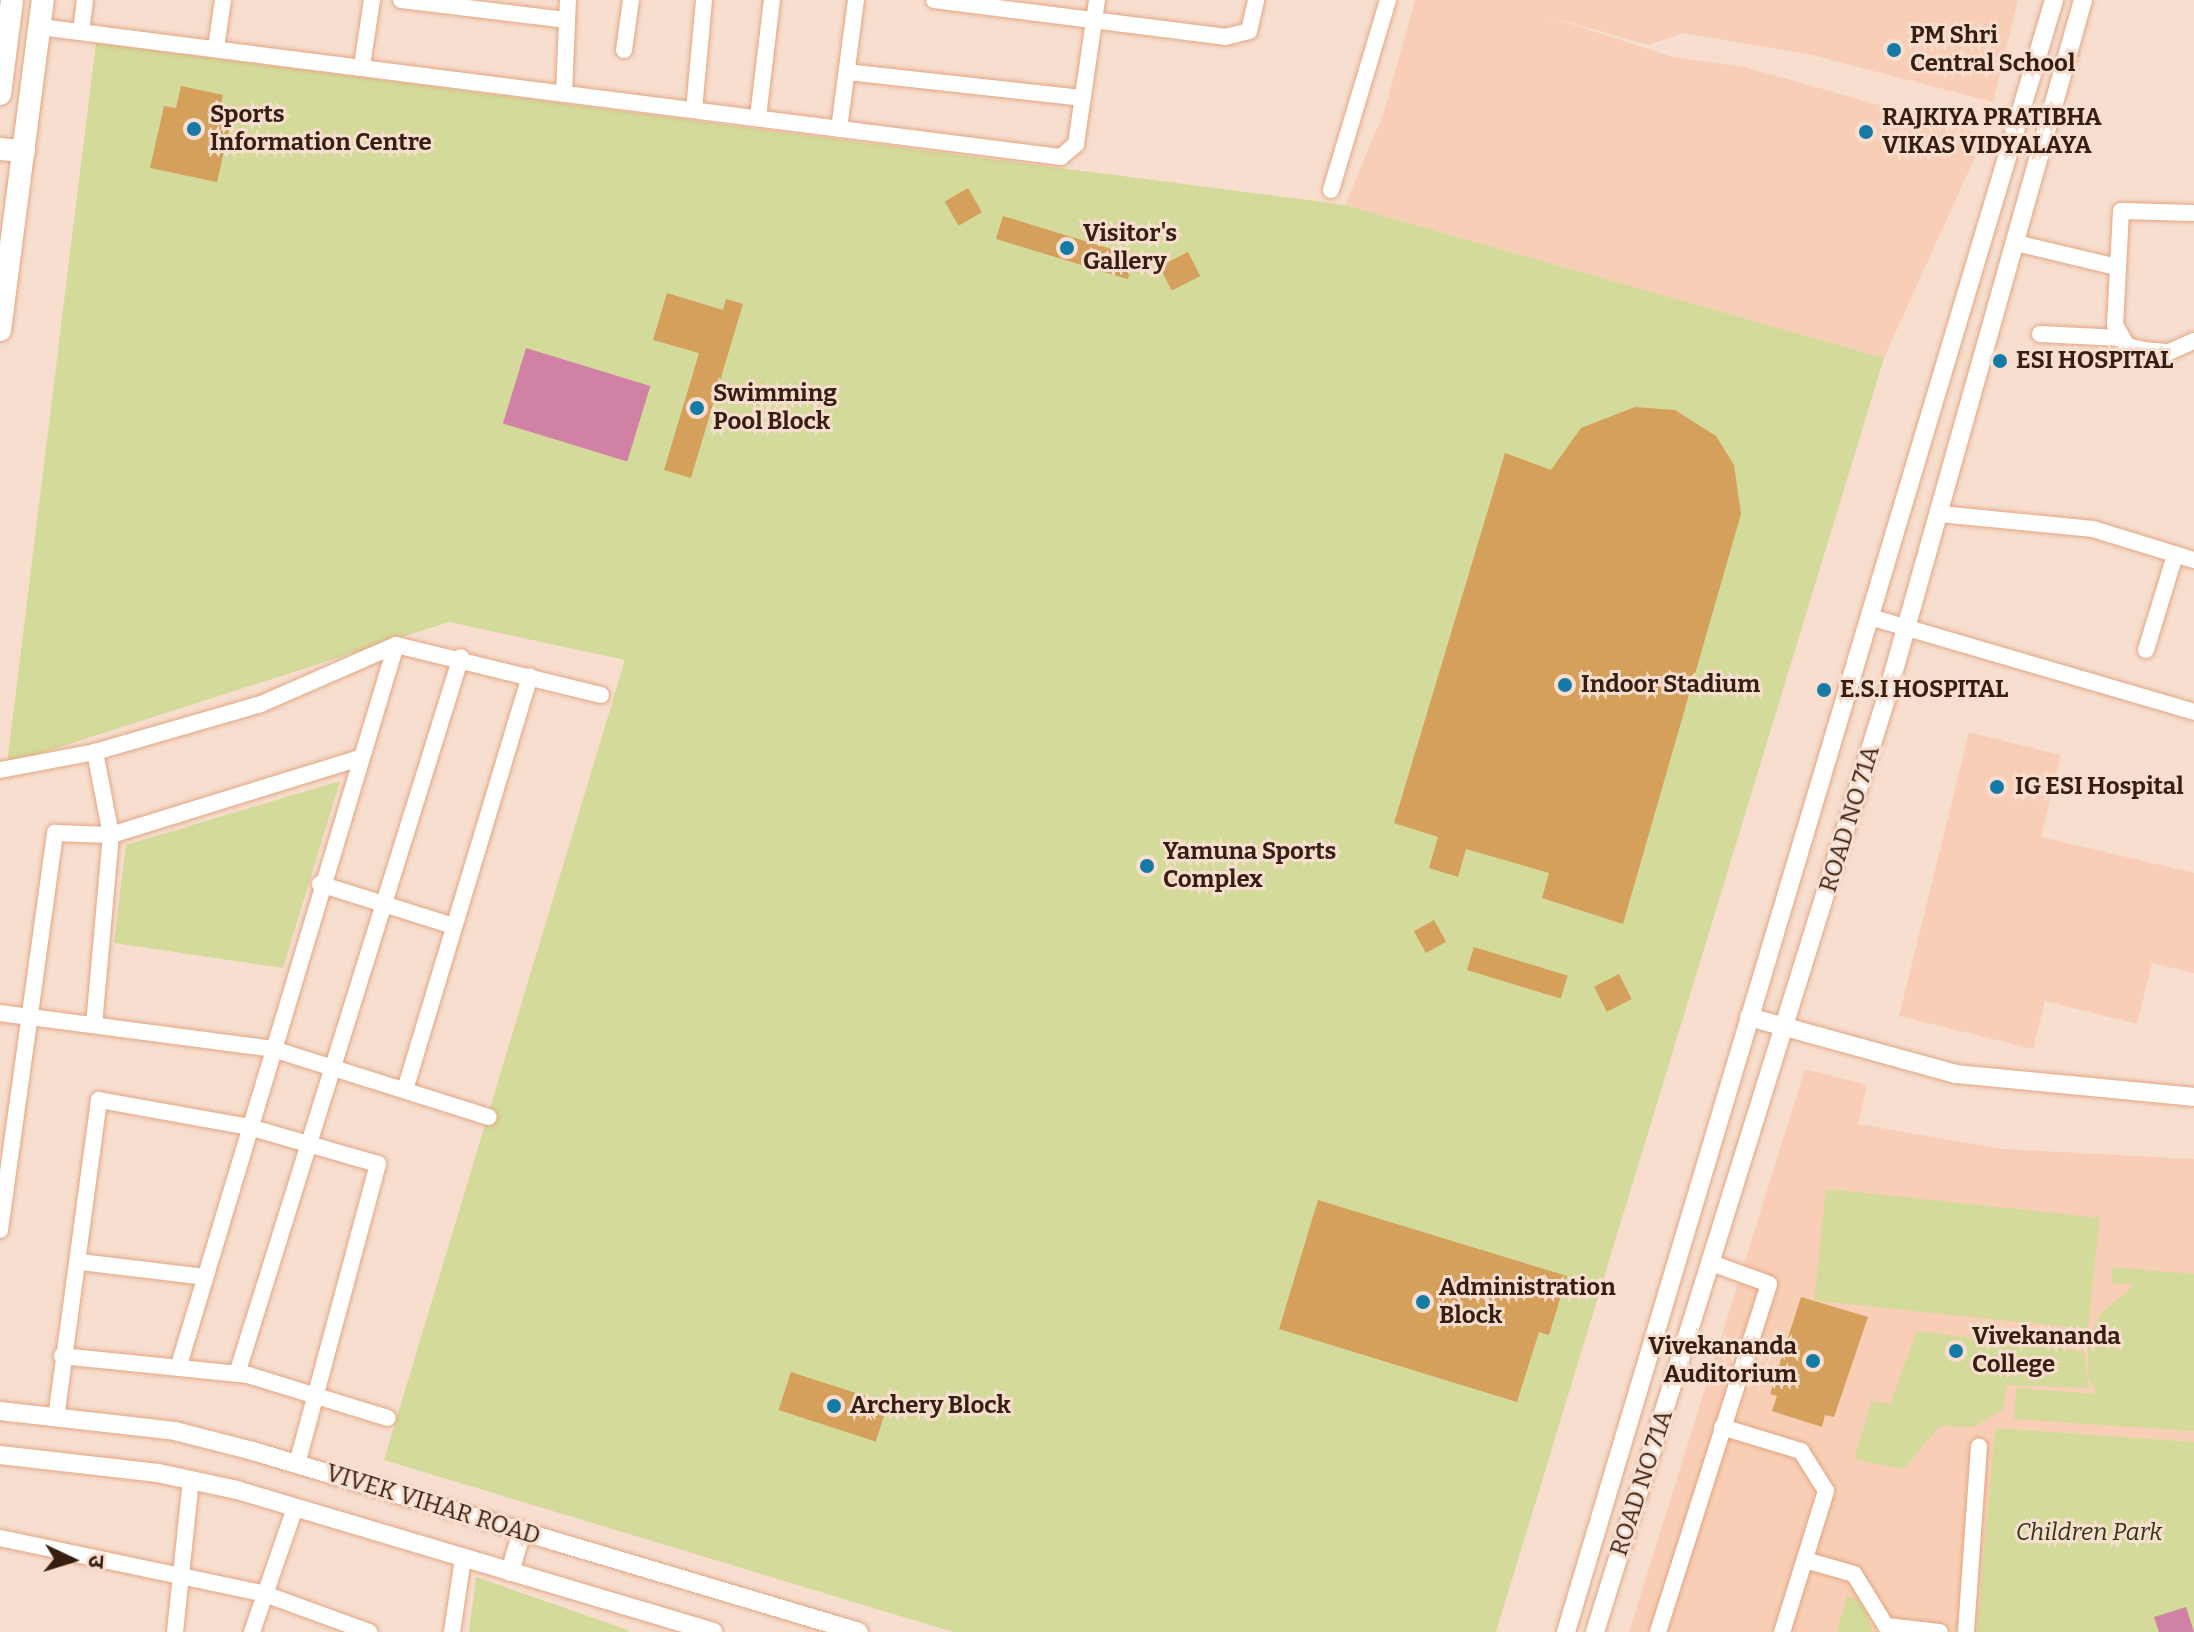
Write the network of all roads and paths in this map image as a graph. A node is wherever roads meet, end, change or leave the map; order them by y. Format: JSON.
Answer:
{"nodes":[{"id":1,"x":12,"y":0,"type":"edge"},
{"id":2,"x":43,"y":0,"type":"edge"},
{"id":3,"x":85,"y":0,"type":"edge"},
{"id":4,"x":223,"y":0,"type":"edge"},
{"id":5,"x":372,"y":0,"type":"edge"},
{"id":6,"x":401,"y":0,"type":"edge"},
{"id":7,"x":568,"y":0,"type":"edge"},
{"id":8,"x":631,"y":0,"type":"edge"},
{"id":9,"x":704,"y":0,"type":"edge"},
{"id":10,"x":772,"y":0,"type":"edge"},
{"id":11,"x":856,"y":0,"type":"edge"},
{"id":12,"x":938,"y":0,"type":"edge"},
{"id":13,"x":1097,"y":0,"type":"edge"},
{"id":14,"x":1256,"y":0,"type":"edge"},
{"id":15,"x":1388,"y":0,"type":"edge"},
{"id":16,"x":2054,"y":0,"type":"edge"},
{"id":17,"x":2083,"y":0,"type":"edge"},
{"id":18,"x":1005,"y":4,"type":"edge"},
{"id":19,"x":566,"y":20,"type":"junction"},
{"id":20,"x":1095,"y":20,"type":"junction"},
{"id":21,"x":40,"y":27,"type":"junction"},
{"id":22,"x":81,"y":32,"type":"junction"},
{"id":23,"x":216,"y":48,"type":"junction"},
{"id":24,"x":624,"y":50,"type":"dead end"},
{"id":25,"x":362,"y":66,"type":"junction"},
{"id":26,"x":847,"y":72,"type":"junction"},
{"id":27,"x":0,"y":94,"type":"edge"},
{"id":28,"x":564,"y":94,"type":"junction"},
{"id":29,"x":1083,"y":98,"type":"junction"},
{"id":30,"x":694,"y":110,"type":"junction"},
{"id":31,"x":758,"y":117,"type":"junction"},
{"id":32,"x":839,"y":129,"type":"junction"},
{"id":33,"x":0,"y":149,"type":"edge"},
{"id":34,"x":24,"y":151,"type":"junction"},
{"id":35,"x":1331,"y":190,"type":"dead end"},
{"id":36,"x":2194,"y":213,"type":"edge"},
{"id":37,"x":2016,"y":243,"type":"junction"},
{"id":38,"x":2117,"y":267,"type":"junction"},
{"id":39,"x":0,"y":330,"type":"edge"},
{"id":40,"x":2040,"y":334,"type":"dead end"},
{"id":41,"x":2120,"y":338,"type":"junction"},
{"id":42,"x":2191,"y":346,"type":"edge"},
{"id":43,"x":1940,"y":514,"type":"junction"},
{"id":44,"x":2175,"y":555,"type":"junction"},
{"id":45,"x":2194,"y":560,"type":"edge"},
{"id":46,"x":1870,"y":617,"type":"junction"},
{"id":47,"x":1906,"y":627,"type":"junction"},
{"id":48,"x":396,"y":645,"type":"junction"},
{"id":49,"x":2146,"y":650,"type":"dead end"},
{"id":50,"x":461,"y":657,"type":"junction"},
{"id":51,"x":530,"y":676,"type":"junction"},
{"id":52,"x":601,"y":695,"type":"dead end"},
{"id":53,"x":2194,"y":712,"type":"edge"},
{"id":54,"x":95,"y":752,"type":"junction"},
{"id":55,"x":359,"y":758,"type":"junction"},
{"id":56,"x":0,"y":770,"type":"edge"},
{"id":57,"x":111,"y":835,"type":"junction"},
{"id":58,"x":320,"y":884,"type":"junction"},
{"id":59,"x":382,"y":906,"type":"junction"},
{"id":60,"x":453,"y":926,"type":"junction"},
{"id":61,"x":0,"y":1013,"type":"edge"},
{"id":62,"x":30,"y":1017,"type":"junction"},
{"id":63,"x":1749,"y":1017,"type":"junction"},
{"id":64,"x":94,"y":1025,"type":"junction"},
{"id":65,"x":1786,"y":1030,"type":"junction"},
{"id":66,"x":272,"y":1048,"type":"junction"},
{"id":67,"x":331,"y":1067,"type":"junction"},
{"id":68,"x":405,"y":1090,"type":"junction"},
{"id":69,"x":2194,"y":1097,"type":"edge"},
{"id":70,"x":489,"y":1117,"type":"dead end"},
{"id":71,"x":249,"y":1127,"type":"junction"},
{"id":72,"x":308,"y":1142,"type":"junction"},
{"id":73,"x":0,"y":1230,"type":"edge"},
{"id":74,"x":80,"y":1262,"type":"junction"},
{"id":75,"x":1712,"y":1263,"type":"junction"},
{"id":76,"x":205,"y":1277,"type":"junction"},
{"id":77,"x":62,"y":1356,"type":"junction"},
{"id":78,"x":179,"y":1365,"type":"junction"},
{"id":79,"x":237,"y":1374,"type":"junction"},
{"id":80,"x":315,"y":1397,"type":"junction"},
{"id":81,"x":0,"y":1411,"type":"edge"},
{"id":82,"x":56,"y":1418,"type":"junction"},
{"id":83,"x":388,"y":1418,"type":"dead end"},
{"id":84,"x":1722,"y":1427,"type":"junction"},
{"id":85,"x":1979,"y":1446,"type":"dead end"},
{"id":86,"x":0,"y":1455,"type":"edge"},
{"id":87,"x":297,"y":1464,"type":"junction"},
{"id":88,"x":191,"y":1480,"type":"junction"},
{"id":89,"x":295,"y":1508,"type":"junction"},
{"id":90,"x":522,"y":1531,"type":"junction"},
{"id":91,"x":0,"y":1538,"type":"edge"},
{"id":92,"x":463,"y":1558,"type":"junction"},
{"id":93,"x":1805,"y":1560,"type":"junction"},
{"id":94,"x":510,"y":1572,"type":"junction"},
{"id":95,"x":182,"y":1573,"type":"junction"},
{"id":96,"x":262,"y":1593,"type":"junction"},
{"id":97,"x":339,"y":1627,"type":"edge"},
{"id":98,"x":175,"y":1632,"type":"edge"},
{"id":99,"x":252,"y":1632,"type":"edge"},
{"id":100,"x":369,"y":1632,"type":"edge"},
{"id":101,"x":452,"y":1632,"type":"edge"},
{"id":102,"x":713,"y":1632,"type":"edge"},
{"id":103,"x":859,"y":1632,"type":"edge"},
{"id":104,"x":1566,"y":1632,"type":"edge"},
{"id":105,"x":1595,"y":1632,"type":"edge"},
{"id":106,"x":1658,"y":1632,"type":"edge"},
{"id":107,"x":1782,"y":1632,"type":"edge"},
{"id":108,"x":1940,"y":1632,"type":"edge"},
{"id":109,"x":1966,"y":1632,"type":"edge"}],
"edges":[{"from":1,"to":27,"type":"main road"},
{"from":2,"to":21,"type":"main road"},
{"from":3,"to":22,"type":"street"},
{"from":4,"to":23,"type":"street"},
{"from":5,"to":25,"type":"street"},
{"from":6,"to":19,"type":"street"},
{"from":7,"to":19,"type":"street"},
{"from":8,"to":24,"type":"street"},
{"from":9,"to":30,"type":"street"},
{"from":10,"to":31,"type":"street"},
{"from":11,"to":26,"type":"street"},
{"from":12,"to":18,"type":"street"},
{"from":13,"to":20,"type":"street"},
{"from":14,"to":20,"type":"street"},
{"from":15,"to":35,"type":"street"},
{"from":16,"to":46,"type":"street","name":"ROAD NO 71A"},
{"from":17,"to":37,"type":"street","name":"ROAD NO 71A"},
{"from":18,"to":20,"type":"street"},
{"from":19,"to":28,"type":"street"},
{"from":20,"to":29,"type":"street"},
{"from":21,"to":22,"type":"street"},
{"from":21,"to":34,"type":"main road"},
{"from":22,"to":23,"type":"street"},
{"from":23,"to":25,"type":"street"},
{"from":25,"to":28,"type":"street"},
{"from":26,"to":29,"type":"street"},
{"from":26,"to":32,"type":"street"},
{"from":28,"to":30,"type":"street"},
{"from":29,"to":32,"type":"street"},
{"from":30,"to":31,"type":"street"},
{"from":31,"to":32,"type":"street"},
{"from":33,"to":34,"type":"main road"},
{"from":34,"to":39,"type":"main road"},
{"from":36,"to":38,"type":"street"},
{"from":37,"to":38,"type":"street"},
{"from":37,"to":43,"type":"street","name":"ROAD NO 71A"},
{"from":38,"to":41,"type":"street"},
{"from":40,"to":41,"type":"street"},
{"from":41,"to":42,"type":"street"},
{"from":43,"to":44,"type":"street"},
{"from":43,"to":47,"type":"street","name":"ROAD NO 71A"},
{"from":44,"to":45,"type":"street"},
{"from":44,"to":49,"type":"street"},
{"from":46,"to":47,"type":"street"},
{"from":46,"to":63,"type":"street","name":"ROAD NO 71A"},
{"from":47,"to":53,"type":"street"},
{"from":47,"to":65,"type":"street","name":"ROAD NO 71A"},
{"from":48,"to":50,"type":"street"},
{"from":48,"to":54,"type":"street"},
{"from":48,"to":55,"type":"street"},
{"from":50,"to":51,"type":"street"},
{"from":50,"to":59,"type":"street"},
{"from":51,"to":52,"type":"street"},
{"from":51,"to":60,"type":"street"},
{"from":54,"to":56,"type":"street"},
{"from":54,"to":57,"type":"street"},
{"from":55,"to":57,"type":"street"},
{"from":55,"to":58,"type":"street"},
{"from":57,"to":62,"type":"street"},
{"from":57,"to":64,"type":"street"},
{"from":58,"to":59,"type":"street"},
{"from":58,"to":66,"type":"street"},
{"from":59,"to":60,"type":"street"},
{"from":59,"to":67,"type":"street"},
{"from":60,"to":68,"type":"street"},
{"from":61,"to":62,"type":"street"},
{"from":62,"to":64,"type":"street"},
{"from":62,"to":73,"type":"street"},
{"from":63,"to":65,"type":"street"},
{"from":63,"to":104,"type":"street","name":"ROAD NO 71A"},
{"from":64,"to":66,"type":"street"},
{"from":65,"to":69,"type":"street"},
{"from":65,"to":75,"type":"street","name":"ROAD NO 71A"},
{"from":66,"to":67,"type":"street"},
{"from":66,"to":71,"type":"street"},
{"from":67,"to":68,"type":"street"},
{"from":67,"to":72,"type":"street"},
{"from":68,"to":70,"type":"street"},
{"from":71,"to":72,"type":"street"},
{"from":71,"to":74,"type":"street"},
{"from":71,"to":76,"type":"street"},
{"from":72,"to":79,"type":"street"},
{"from":72,"to":80,"type":"street"},
{"from":74,"to":76,"type":"street"},
{"from":74,"to":77,"type":"street"},
{"from":75,"to":84,"type":"street"},
{"from":75,"to":105,"type":"street","name":"ROAD NO 71A"},
{"from":76,"to":78,"type":"street"},
{"from":77,"to":78,"type":"street"},
{"from":77,"to":82,"type":"street"},
{"from":78,"to":79,"type":"street"},
{"from":79,"to":80,"type":"street"},
{"from":80,"to":83,"type":"street"},
{"from":80,"to":87,"type":"street"},
{"from":81,"to":82,"type":"street","name":"VIVEK VIHAR ROAD"},
{"from":82,"to":87,"type":"street","name":"VIVEK VIHAR ROAD"},
{"from":84,"to":93,"type":"street"},
{"from":84,"to":106,"type":"street"},
{"from":85,"to":109,"type":"street"},
{"from":86,"to":88,"type":"street"},
{"from":87,"to":90,"type":"street","name":"VIVEK VIHAR ROAD"},
{"from":88,"to":89,"type":"street"},
{"from":88,"to":95,"type":"street"},
{"from":89,"to":92,"type":"street"},
{"from":89,"to":96,"type":"street"},
{"from":90,"to":94,"type":"street"},
{"from":90,"to":103,"type":"street","name":"VIVEK VIHAR ROAD"},
{"from":91,"to":95,"type":"street"},
{"from":92,"to":94,"type":"street"},
{"from":92,"to":101,"type":"street"},
{"from":93,"to":107,"type":"street"},
{"from":93,"to":108,"type":"street"},
{"from":94,"to":102,"type":"street"},
{"from":95,"to":96,"type":"street"},
{"from":95,"to":98,"type":"street"},
{"from":96,"to":97,"type":"street"},
{"from":96,"to":99,"type":"street"},
{"from":97,"to":100,"type":"street"}]}
